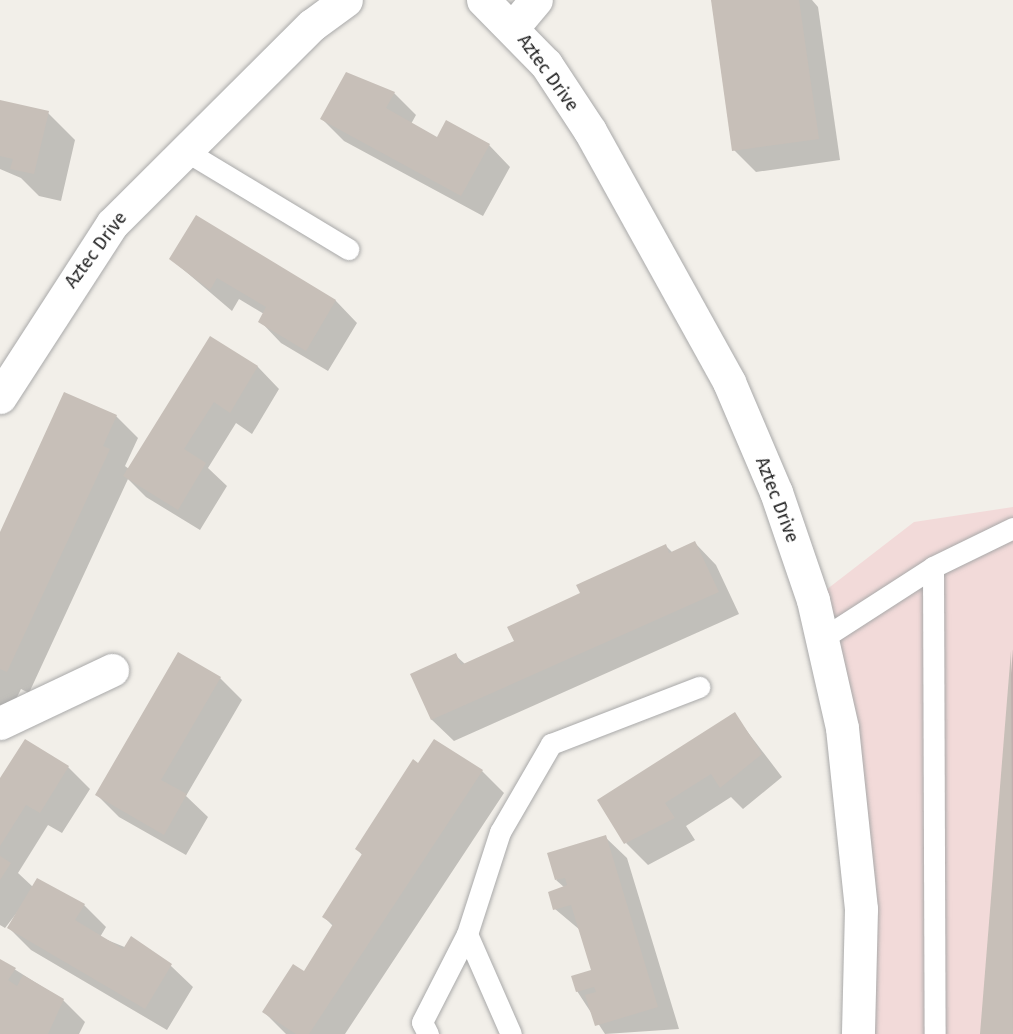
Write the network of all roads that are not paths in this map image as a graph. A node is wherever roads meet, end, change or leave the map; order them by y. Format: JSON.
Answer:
{"nodes":[{"id":1,"x":346,"y":0,"type":"edge"},
{"id":2,"x":483,"y":0,"type":"edge"},
{"id":3,"x":536,"y":0,"type":"edge"},
{"id":4,"x":514,"y":26,"type":"junction"},
{"id":5,"x":184,"y":150,"type":"junction"},
{"id":6,"x":348,"y":249,"type":"dead end"},
{"id":7,"x":0,"y":397,"type":"edge"},
{"id":8,"x":1013,"y":528,"type":"edge"},
{"id":9,"x":933,"y":567,"type":"junction"},
{"id":10,"x":823,"y":638,"type":"junction"},
{"id":11,"x":112,"y":670,"type":"dead end"},
{"id":12,"x":699,"y":687,"type":"dead end"},
{"id":13,"x":0,"y":723,"type":"edge"},
{"id":14,"x":467,"y":934,"type":"junction"},
{"id":15,"x":428,"y":1034,"type":"edge"},
{"id":16,"x":512,"y":1034,"type":"edge"},
{"id":17,"x":858,"y":1034,"type":"edge"},
{"id":18,"x":935,"y":1034,"type":"edge"}],
"edges":[{"from":1,"to":5,"type":"street","name":"Aztec Drive"},
{"from":2,"to":4,"type":"street","name":"Aztec Drive"},
{"from":3,"to":4,"type":"street","name":"Aztec Drive"},
{"from":4,"to":10,"type":"street","name":"Aztec Drive"},
{"from":5,"to":6,"type":"lane"},
{"from":5,"to":7,"type":"street","name":"Aztec Drive"},
{"from":8,"to":9,"type":"lane"},
{"from":9,"to":10,"type":"lane"},
{"from":9,"to":18,"type":"lane"},
{"from":10,"to":17,"type":"street","name":"Aztec Drive"},
{"from":11,"to":13,"type":"street"},
{"from":12,"to":14,"type":"lane"},
{"from":14,"to":15,"type":"lane"},
{"from":14,"to":16,"type":"lane"}]}
